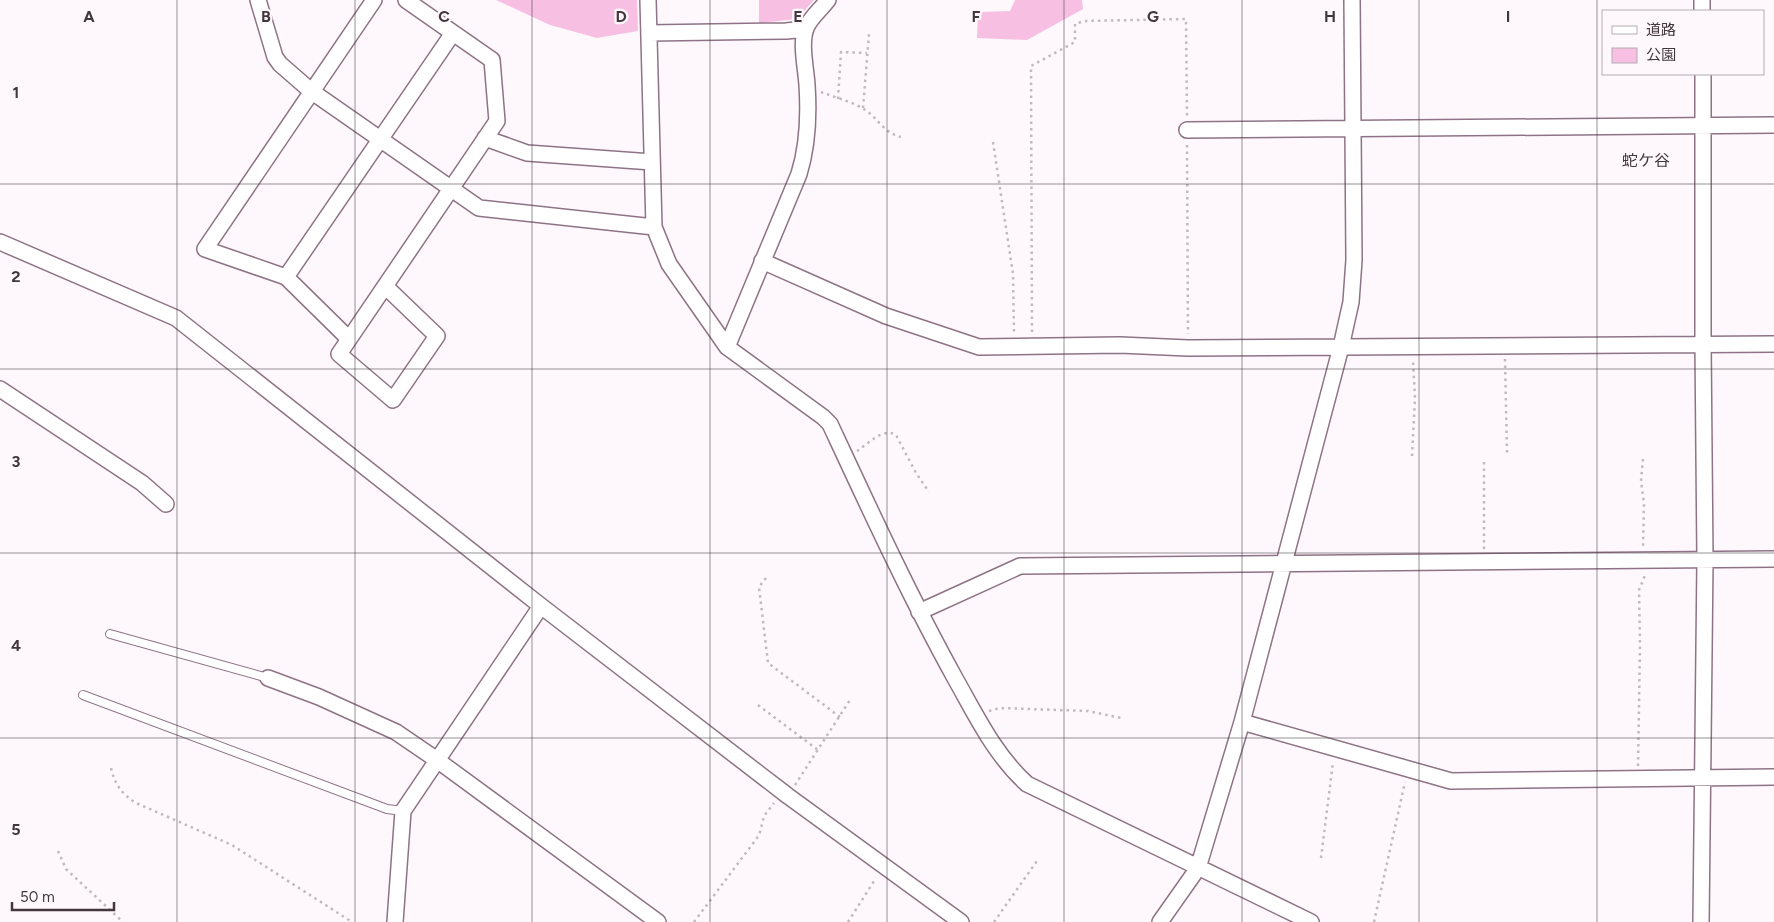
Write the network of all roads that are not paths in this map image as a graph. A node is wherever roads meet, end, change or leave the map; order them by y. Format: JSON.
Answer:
{"nodes":[{"id":1,"x":258,"y":0,"type":"edge"},
{"id":2,"x":374,"y":0,"type":"edge"},
{"id":3,"x":406,"y":0,"type":"edge"},
{"id":4,"x":648,"y":0,"type":"edge"},
{"id":5,"x":828,"y":0,"type":"edge"},
{"id":6,"x":1352,"y":0,"type":"edge"},
{"id":7,"x":806,"y":29,"type":"junction"},
{"id":8,"x":453,"y":33,"type":"junction"},
{"id":9,"x":649,"y":33,"type":"junction"},
{"id":10,"x":1703,"y":75,"type":"edge"},
{"id":11,"x":311,"y":92,"type":"junction"},
{"id":12,"x":1774,"y":125,"type":"edge"},
{"id":13,"x":1703,"y":126,"type":"junction"},
{"id":14,"x":1187,"y":130,"type":"road end"},
{"id":15,"x":1353,"y":130,"type":"junction"},
{"id":16,"x":485,"y":138,"type":"junction"},
{"id":17,"x":381,"y":140,"type":"junction"},
{"id":18,"x":652,"y":162,"type":"junction"},
{"id":19,"x":451,"y":189,"type":"junction"},
{"id":20,"x":654,"y":227,"type":"junction"},
{"id":21,"x":0,"y":242,"type":"edge"},
{"id":22,"x":762,"y":261,"type":"junction"},
{"id":23,"x":286,"y":277,"type":"junction"},
{"id":24,"x":384,"y":286,"type":"junction"},
{"id":25,"x":349,"y":339,"type":"junction"},
{"id":26,"x":1703,"y":344,"type":"junction"},
{"id":27,"x":1774,"y":344,"type":"edge"},
{"id":28,"x":727,"y":347,"type":"junction"},
{"id":29,"x":1341,"y":347,"type":"junction"},
{"id":30,"x":0,"y":389,"type":"edge"},
{"id":31,"x":166,"y":504,"type":"dead end"},
{"id":32,"x":1774,"y":559,"type":"edge"},
{"id":33,"x":1706,"y":560,"type":"junction"},
{"id":34,"x":1283,"y":564,"type":"junction"},
{"id":35,"x":541,"y":606,"type":"junction"},
{"id":36,"x":919,"y":612,"type":"junction"},
{"id":37,"x":110,"y":634,"type":"dead end"},
{"id":38,"x":268,"y":678,"type":"joint"},
{"id":39,"x":83,"y":695,"type":"dead end"},
{"id":40,"x":1242,"y":722,"type":"junction"},
{"id":41,"x":437,"y":760,"type":"junction"},
{"id":42,"x":1774,"y":777,"type":"edge"},
{"id":43,"x":1704,"y":778,"type":"junction"},
{"id":44,"x":403,"y":811,"type":"junction"},
{"id":45,"x":1198,"y":868,"type":"junction"},
{"id":46,"x":395,"y":922,"type":"edge"},
{"id":47,"x":658,"y":922,"type":"edge"},
{"id":48,"x":960,"y":922,"type":"edge"},
{"id":49,"x":1160,"y":922,"type":"edge"},
{"id":50,"x":1311,"y":922,"type":"edge"},
{"id":51,"x":1702,"y":922,"type":"edge"}],
"edges":[{"from":1,"to":11,"type":"street"},
{"from":2,"to":11,"type":"street"},
{"from":3,"to":8,"type":"street"},
{"from":4,"to":9,"type":"street"},
{"from":5,"to":7,"type":"street"},
{"from":6,"to":15,"type":"street"},
{"from":7,"to":9,"type":"street"},
{"from":7,"to":22,"type":"street"},
{"from":8,"to":16,"type":"street"},
{"from":8,"to":17,"type":"street"},
{"from":9,"to":18,"type":"street"},
{"from":10,"to":13,"type":"street"},
{"from":11,"to":17,"type":"street"},
{"from":11,"to":23,"type":"street"},
{"from":12,"to":13,"type":"street"},
{"from":13,"to":15,"type":"street"},
{"from":13,"to":26,"type":"street"},
{"from":14,"to":15,"type":"street"},
{"from":15,"to":29,"type":"street"},
{"from":16,"to":18,"type":"street"},
{"from":16,"to":19,"type":"street"},
{"from":17,"to":19,"type":"street"},
{"from":17,"to":23,"type":"street"},
{"from":18,"to":20,"type":"street"},
{"from":19,"to":20,"type":"street"},
{"from":19,"to":24,"type":"street"},
{"from":20,"to":28,"type":"street"},
{"from":21,"to":35,"type":"street"},
{"from":22,"to":28,"type":"street"},
{"from":22,"to":29,"type":"street"},
{"from":23,"to":25,"type":"street"},
{"from":24,"to":25,"type":"street"},
{"from":24,"to":25,"type":"street"},
{"from":26,"to":27,"type":"street"},
{"from":26,"to":29,"type":"street"},
{"from":26,"to":33,"type":"street"},
{"from":28,"to":36,"type":"street"},
{"from":29,"to":34,"type":"street"},
{"from":30,"to":31,"type":"street"},
{"from":32,"to":33,"type":"street"},
{"from":33,"to":34,"type":"street"},
{"from":33,"to":43,"type":"street"},
{"from":34,"to":36,"type":"street"},
{"from":34,"to":40,"type":"street"},
{"from":35,"to":41,"type":"street"},
{"from":35,"to":48,"type":"street"},
{"from":36,"to":45,"type":"street"},
{"from":37,"to":38,"type":"lane"},
{"from":38,"to":41,"type":"street"},
{"from":39,"to":44,"type":"lane"},
{"from":40,"to":43,"type":"street"},
{"from":40,"to":45,"type":"street"},
{"from":41,"to":44,"type":"street"},
{"from":41,"to":47,"type":"street"},
{"from":42,"to":43,"type":"street"},
{"from":43,"to":51,"type":"street"},
{"from":44,"to":46,"type":"street"},
{"from":45,"to":49,"type":"street"},
{"from":45,"to":50,"type":"street"}]}
